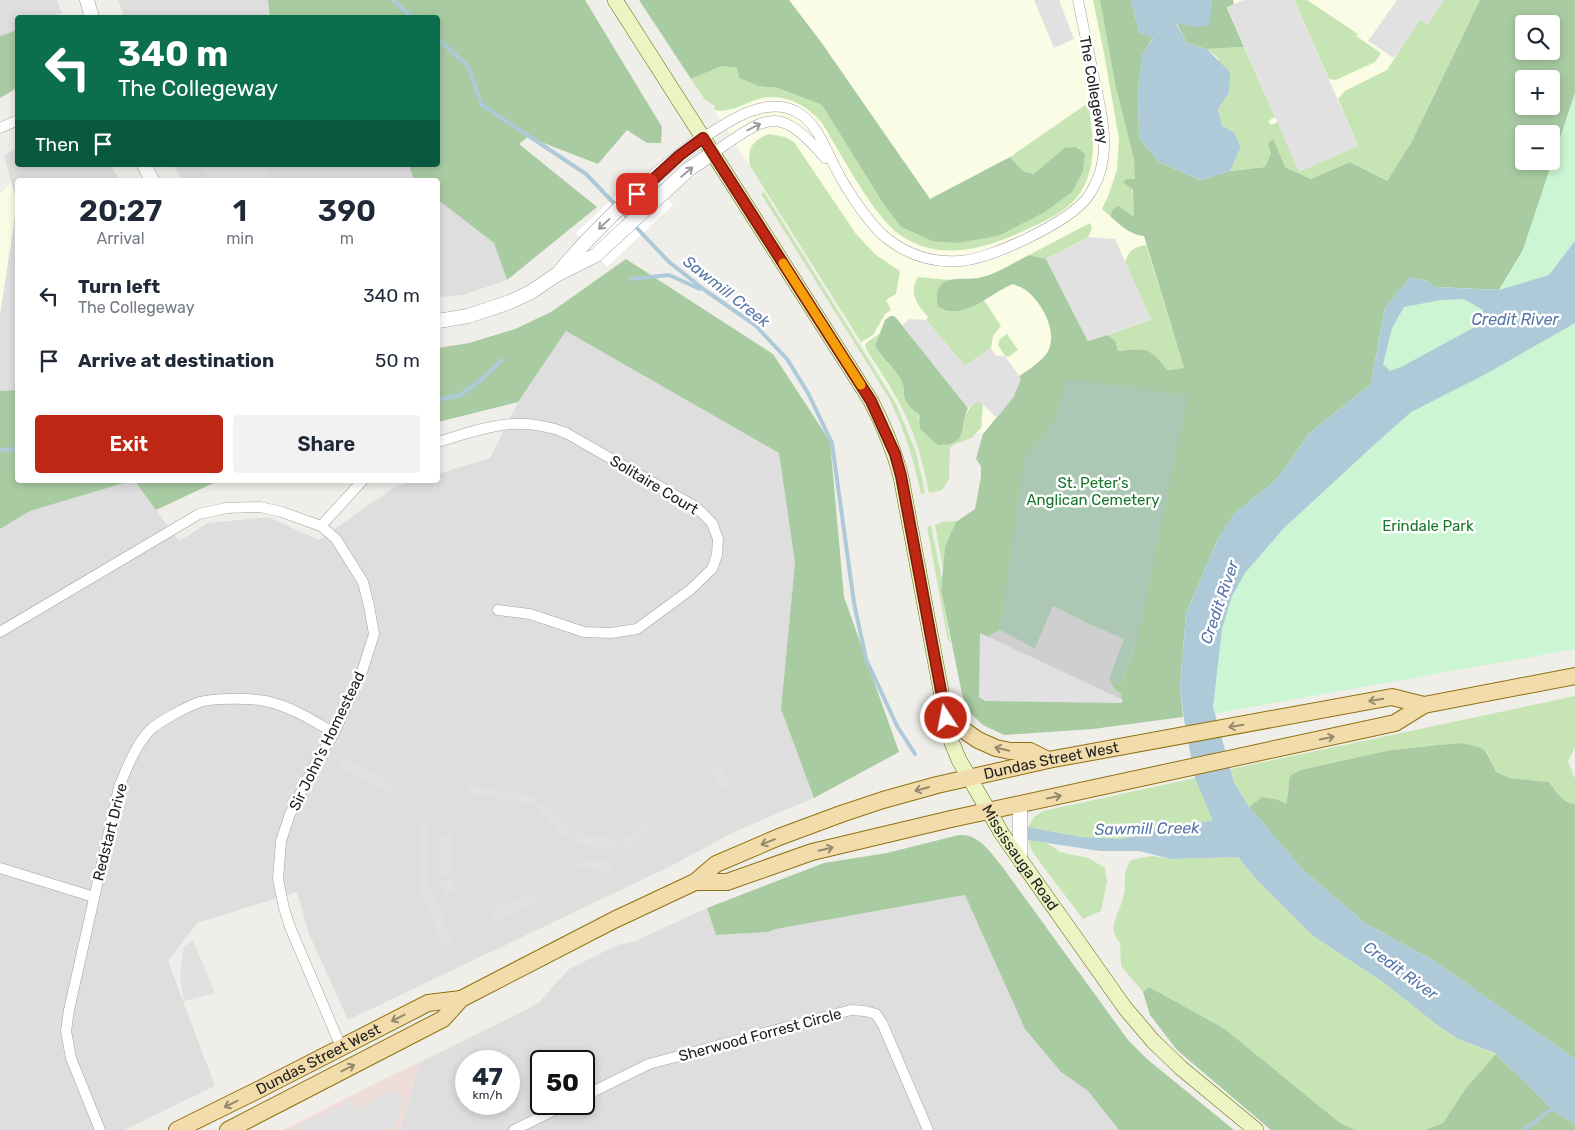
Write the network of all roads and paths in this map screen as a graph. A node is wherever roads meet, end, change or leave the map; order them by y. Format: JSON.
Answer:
{"nodes":[{"id":1,"x":87,"y":0,"type":"edge"},
{"id":2,"x":616,"y":0,"type":"edge"},
{"id":3,"x":1078,"y":0,"type":"edge"},
{"id":4,"x":91,"y":15,"type":"edge"},
{"id":5,"x":15,"y":121,"type":"edge"},
{"id":6,"x":0,"y":128,"type":"edge"},
{"id":7,"x":703,"y":138,"type":"junction"},
{"id":8,"x":713,"y":153,"type":"junction"},
{"id":9,"x":836,"y":170,"type":"junction"},
{"id":10,"x":556,"y":275,"type":"junction"},
{"id":11,"x":440,"y":321,"type":"edge"},
{"id":12,"x":440,"y":441,"type":"edge"},
{"id":13,"x":360,"y":483,"type":"edge"},
{"id":14,"x":321,"y":526,"type":"junction"},
{"id":15,"x":498,"y":610,"type":"dead end"},
{"id":16,"x":0,"y":632,"type":"edge"},
{"id":17,"x":1575,"y":676,"type":"edge"},
{"id":18,"x":1424,"y":705,"type":"junction"},
{"id":19,"x":946,"y":718,"type":"junction"},
{"id":20,"x":334,"y":733,"type":"junction"},
{"id":21,"x":1048,"y":760,"type":"junction"},
{"id":22,"x":969,"y":778,"type":"junction"},
{"id":23,"x":1020,"y":805,"type":"junction"},
{"id":24,"x":989,"y":811,"type":"junction"},
{"id":25,"x":1020,"y":860,"type":"junction"},
{"id":26,"x":0,"y":868,"type":"edge"},
{"id":27,"x":695,"y":882,"type":"junction"},
{"id":28,"x":94,"y":897,"type":"junction"},
{"id":29,"x":461,"y":999,"type":"junction"},
{"id":30,"x":341,"y":1048,"type":"junction"},
{"id":31,"x":595,"y":1090,"type":"edge"},
{"id":32,"x":545,"y":1115,"type":"edge"},
{"id":33,"x":100,"y":1130,"type":"edge"},
{"id":34,"x":177,"y":1130,"type":"edge"},
{"id":35,"x":228,"y":1130,"type":"edge"},
{"id":36,"x":514,"y":1130,"type":"edge"},
{"id":37,"x":928,"y":1130,"type":"edge"},
{"id":38,"x":1256,"y":1130,"type":"edge"}],
"edges":[{"from":1,"to":4,"type":"street"},
{"from":2,"to":7,"type":"main road","name":"Mississauga Road"},
{"from":3,"to":9,"type":"street","name":"The Collegeway"},
{"from":5,"to":6,"type":"street"},
{"from":7,"to":8,"type":"main road","name":"Mississauga Road"},
{"from":7,"to":9,"type":"street","name":"The Collegeway"},
{"from":7,"to":10,"type":"street","name":"The Collegeway","one_way":true},
{"from":8,"to":9,"type":"street","name":"The Collegeway","one_way":true},
{"from":10,"to":8,"type":"street","name":"The Collegeway","one_way":true},
{"from":8,"to":19,"type":"main road","name":"Mississauga Road"},
{"from":10,"to":11,"type":"street","name":"The Collegeway"},
{"from":12,"to":15,"type":"street","name":"Solitaire Court"},
{"from":13,"to":14,"type":"street"},
{"from":14,"to":16,"type":"street","name":"Sir John's Homestead"},
{"from":14,"to":20,"type":"street","name":"Sir John's Homestead"},
{"from":17,"to":18,"type":"main road","name":"Dundas Street West"},
{"from":18,"to":21,"type":"main road","name":"Dundas Street West","one_way":true},
{"from":23,"to":18,"type":"main road","name":"Dundas Street West","one_way":true},
{"from":21,"to":19,"type":"main road","one_way":true},
{"from":19,"to":22,"type":"main road","name":"Mississauga Road"},
{"from":20,"to":28,"type":"street","name":"Redstart Drive"},
{"from":20,"to":30,"type":"street","name":"Sir John's Homestead"},
{"from":21,"to":22,"type":"main road","name":"Dundas Street West"},
{"from":22,"to":24,"type":"main road","name":"Mississauga Road"},
{"from":22,"to":27,"type":"main road","name":"Dundas Street West","one_way":true},
{"from":23,"to":24,"type":"main road","name":"Dundas Street West"},
{"from":23,"to":25,"type":"street"},
{"from":24,"to":25,"type":"main road","name":"Mississauga Road"},
{"from":27,"to":24,"type":"main road","name":"Dundas Street West","one_way":true},
{"from":25,"to":38,"type":"main road","name":"Mississauga Road"},
{"from":26,"to":28,"type":"street"},
{"from":27,"to":29,"type":"main road","name":"Dundas Street West"},
{"from":28,"to":33,"type":"street","name":"Redstart Drive"},
{"from":29,"to":30,"type":"main road","name":"Dundas Street West","one_way":true},
{"from":35,"to":29,"type":"main road","name":"Dundas Street West","one_way":true},
{"from":30,"to":34,"type":"main road","name":"Dundas Street West","one_way":true},
{"from":31,"to":37,"type":"street","name":"Sherwood Forrest Circle"},
{"from":32,"to":36,"type":"street"}]}
